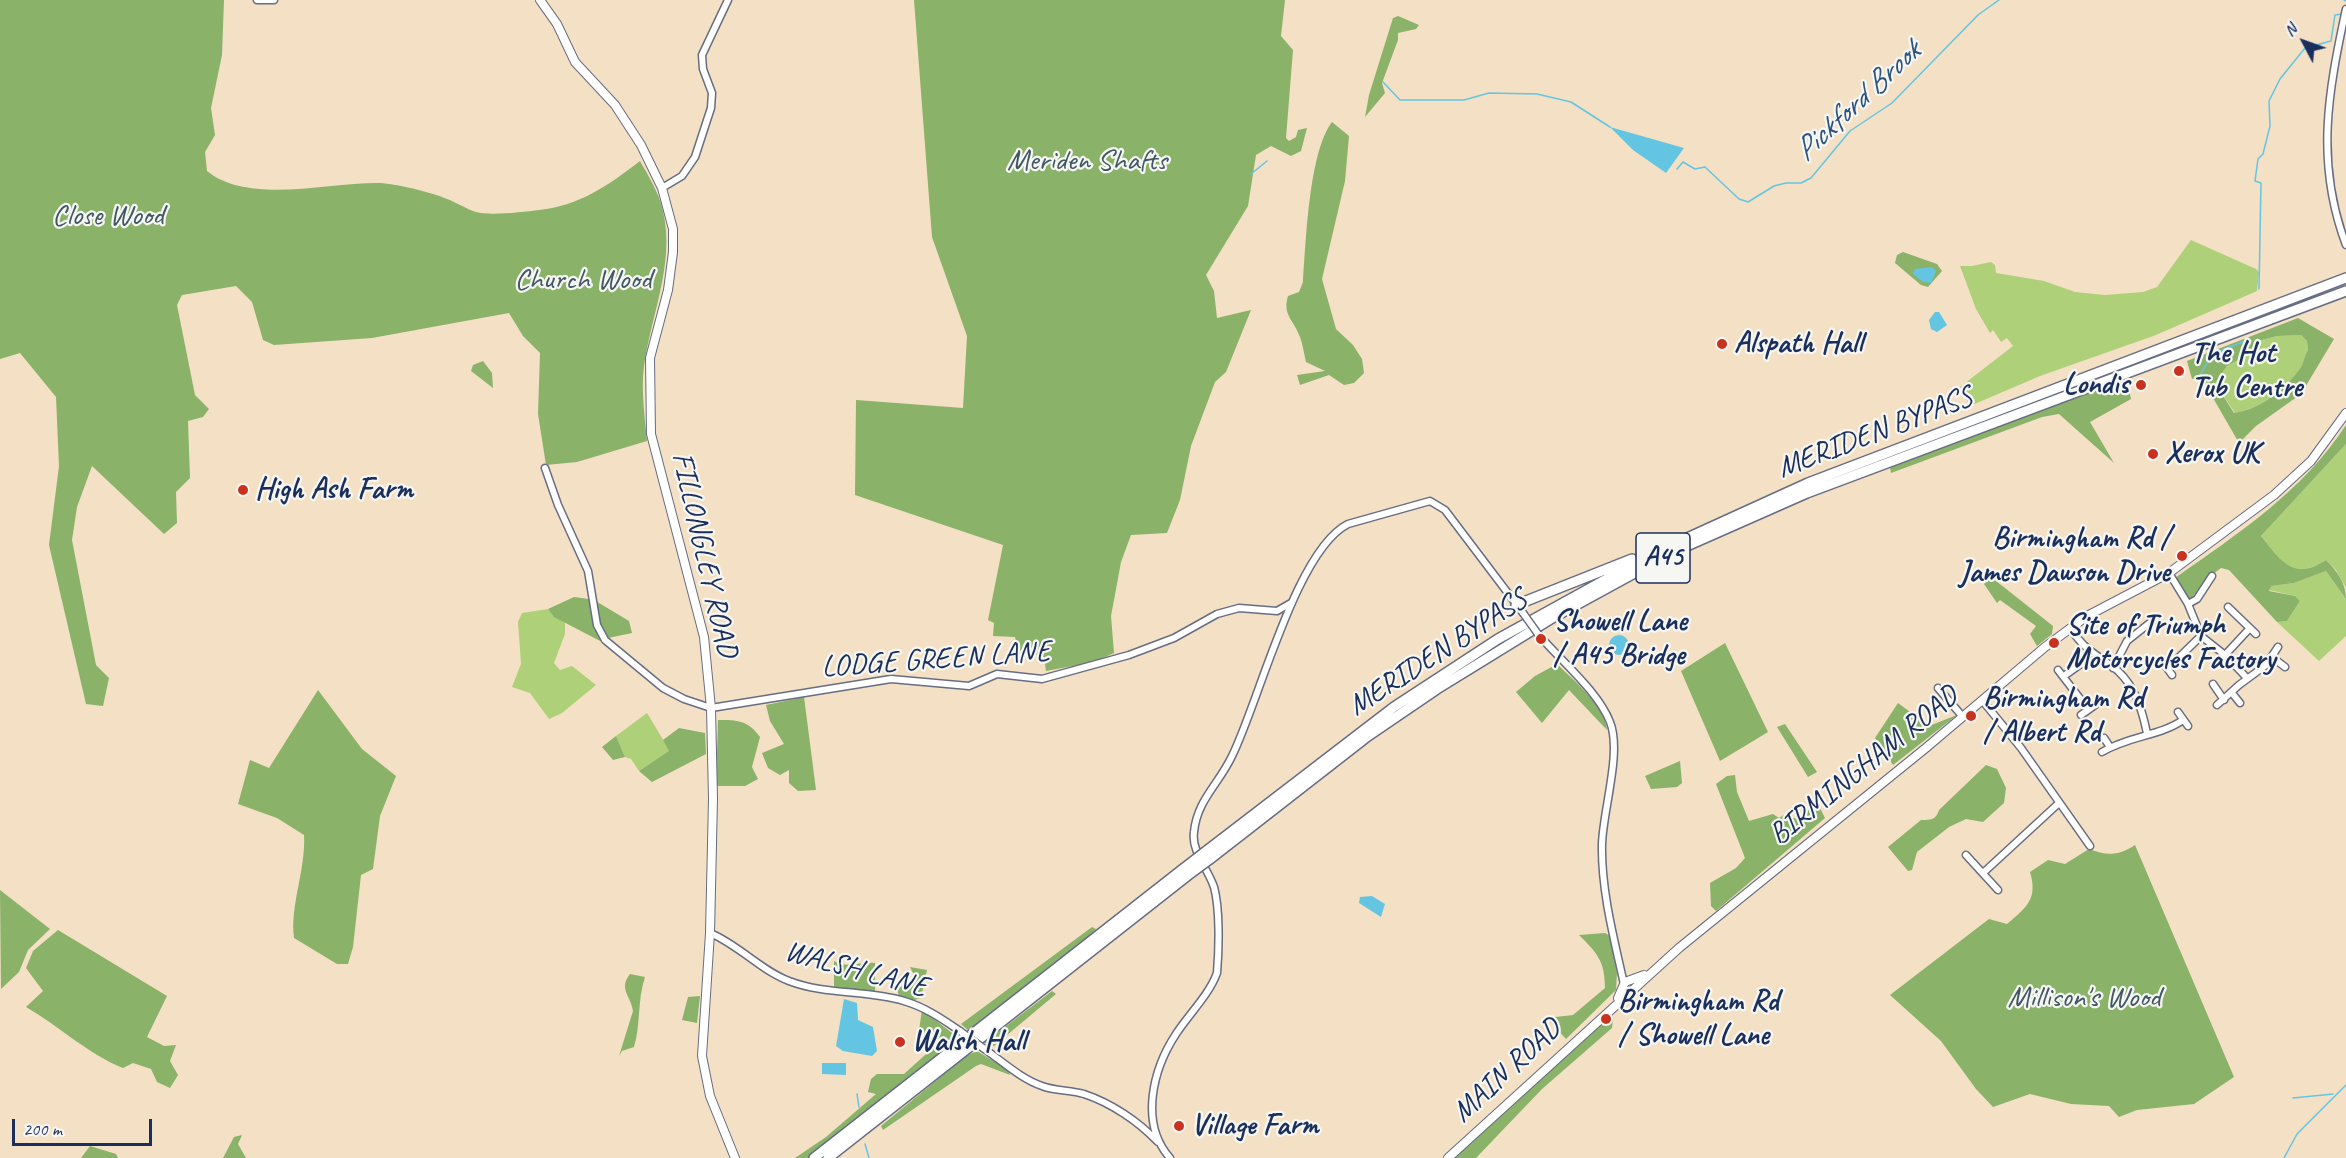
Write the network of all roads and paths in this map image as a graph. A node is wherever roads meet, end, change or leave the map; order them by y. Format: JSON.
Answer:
{"nodes":[{"id":1,"x":257,"y":0,"type":"edge"},
{"id":2,"x":274,"y":0,"type":"edge"},
{"id":3,"x":540,"y":0,"type":"edge"},
{"id":4,"x":728,"y":0,"type":"edge"},
{"id":5,"x":2345,"y":13,"type":"edge"},
{"id":6,"x":662,"y":189,"type":"junction"},
{"id":7,"x":2346,"y":245,"type":"edge"},
{"id":8,"x":2345,"y":278,"type":"edge"},
{"id":9,"x":2346,"y":291,"type":"edge"},
{"id":10,"x":2346,"y":413,"type":"edge"},
{"id":11,"x":545,"y":468,"type":"dead end"},
{"id":12,"x":1652,"y":554,"type":"junction"},
{"id":13,"x":2169,"y":573,"type":"junction"},
{"id":14,"x":2212,"y":576,"type":"dead end"},
{"id":15,"x":2196,"y":585,"type":"dead end"},
{"id":16,"x":2203,"y":590,"type":"junction"},
{"id":17,"x":1293,"y":601,"type":"junction"},
{"id":18,"x":2188,"y":604,"type":"junction"},
{"id":19,"x":1516,"y":605,"type":"junction"},
{"id":20,"x":2228,"y":607,"type":"dead end"},
{"id":21,"x":2242,"y":607,"type":"dead end"},
{"id":22,"x":1277,"y":611,"type":"junction"},
{"id":23,"x":2237,"y":614,"type":"junction"},
{"id":24,"x":2156,"y":618,"type":"dead end"},
{"id":25,"x":1284,"y":621,"type":"junction"},
{"id":26,"x":2146,"y":625,"type":"junction"},
{"id":27,"x":2070,"y":628,"type":"junction"},
{"id":28,"x":2250,"y":628,"type":"junction"},
{"id":29,"x":2151,"y":633,"type":"dead end"},
{"id":30,"x":2256,"y":634,"type":"dead end"},
{"id":31,"x":2201,"y":636,"type":"junction"},
{"id":32,"x":2278,"y":647,"type":"dead end"},
{"id":33,"x":2090,"y":652,"type":"junction"},
{"id":34,"x":2225,"y":655,"type":"junction"},
{"id":35,"x":2272,"y":657,"type":"junction"},
{"id":36,"x":2285,"y":667,"type":"dead end"},
{"id":37,"x":2114,"y":668,"type":"junction"},
{"id":38,"x":2058,"y":670,"type":"dead end"},
{"id":39,"x":2172,"y":675,"type":"dead end"},
{"id":40,"x":2064,"y":676,"type":"junction"},
{"id":41,"x":2247,"y":678,"type":"junction"},
{"id":42,"x":2213,"y":684,"type":"dead end"},
{"id":43,"x":1938,"y":688,"type":"dead end"},
{"id":44,"x":2232,"y":693,"type":"junction"},
{"id":45,"x":1982,"y":700,"type":"junction"},
{"id":46,"x":2224,"y":700,"type":"junction"},
{"id":47,"x":2240,"y":703,"type":"dead end"},
{"id":48,"x":2217,"y":705,"type":"dead end"},
{"id":49,"x":711,"y":708,"type":"junction"},
{"id":50,"x":2178,"y":712,"type":"dead end"},
{"id":51,"x":2081,"y":715,"type":"dead end"},
{"id":52,"x":1963,"y":717,"type":"junction"},
{"id":53,"x":2183,"y":720,"type":"junction"},
{"id":54,"x":2188,"y":726,"type":"dead end"},
{"id":55,"x":2147,"y":733,"type":"junction"},
{"id":56,"x":2104,"y":738,"type":"dead end"},
{"id":57,"x":2110,"y":747,"type":"junction"},
{"id":58,"x":2102,"y":752,"type":"dead end"},
{"id":59,"x":2059,"y":803,"type":"junction"},
{"id":60,"x":2090,"y":846,"type":"dead end"},
{"id":61,"x":1208,"y":855,"type":"junction"},
{"id":62,"x":1966,"y":855,"type":"dead end"},
{"id":63,"x":1185,"y":872,"type":"junction"},
{"id":64,"x":1983,"y":873,"type":"junction"},
{"id":65,"x":1998,"y":890,"type":"dead end"},
{"id":66,"x":710,"y":933,"type":"junction"},
{"id":67,"x":1629,"y":985,"type":"junction"},
{"id":68,"x":1151,"y":1130,"type":"junction"},
{"id":69,"x":735,"y":1158,"type":"edge"},
{"id":70,"x":814,"y":1158,"type":"edge"},
{"id":71,"x":828,"y":1158,"type":"edge"},
{"id":72,"x":1170,"y":1158,"type":"edge"},
{"id":73,"x":1448,"y":1158,"type":"edge"}],
"edges":[{"from":1,"to":2,"type":"street"},
{"from":3,"to":6,"type":"main road","name":"FILLONGLEY ROAD"},
{"from":4,"to":6,"type":"street"},
{"from":5,"to":7,"type":"street"},
{"from":6,"to":49,"type":"main road","name":"FILLONGLEY ROAD"},
{"from":8,"to":12,"type":"highway","name":"MERIDEN BYPASS","number":"A45"},
{"from":9,"to":61,"type":"highway","name":"MERIDEN BYPASS","number":"A45"},
{"from":10,"to":13,"type":"main road","name":"BIRMINGHAM ROAD"},
{"from":11,"to":49,"type":"street"},
{"from":12,"to":19,"type":"highway"},
{"from":12,"to":61,"type":"highway","name":"MERIDEN BYPASS","number":"A45"},
{"from":13,"to":18,"type":"street"},
{"from":13,"to":27,"type":"main road","name":"BIRMINGHAM ROAD"},
{"from":14,"to":16,"type":"street"},
{"from":15,"to":16,"type":"street"},
{"from":16,"to":18,"type":"street"},
{"from":17,"to":19,"type":"street"},
{"from":17,"to":22,"type":"street"},
{"from":17,"to":25,"type":"street"},
{"from":18,"to":31,"type":"street"},
{"from":19,"to":67,"type":"street","bridge":true},
{"from":20,"to":23,"type":"street"},
{"from":21,"to":23,"type":"street"},
{"from":22,"to":25,"type":"street"},
{"from":22,"to":49,"type":"street","name":"LODGE GREEN LANE"},
{"from":23,"to":28,"type":"street"},
{"from":24,"to":26,"type":"street"},
{"from":25,"to":68,"type":"street"},
{"from":26,"to":29,"type":"street"},
{"from":26,"to":37,"type":"street"},
{"from":27,"to":33,"type":"street"},
{"from":27,"to":45,"type":"main road","name":"BIRMINGHAM ROAD"},
{"from":28,"to":30,"type":"street"},
{"from":28,"to":34,"type":"street"},
{"from":31,"to":34,"type":"street"},
{"from":31,"to":39,"type":"street"},
{"from":32,"to":35,"type":"street"},
{"from":33,"to":37,"type":"street"},
{"from":33,"to":40,"type":"street"},
{"from":34,"to":41,"type":"street"},
{"from":35,"to":36,"type":"street"},
{"from":35,"to":41,"type":"street"},
{"from":37,"to":55,"type":"street"},
{"from":38,"to":40,"type":"street"},
{"from":40,"to":51,"type":"street"},
{"from":41,"to":44,"type":"street"},
{"from":42,"to":46,"type":"street"},
{"from":43,"to":52,"type":"street"},
{"from":44,"to":46,"type":"street"},
{"from":44,"to":47,"type":"street"},
{"from":45,"to":52,"type":"main road","name":"BIRMINGHAM ROAD"},
{"from":45,"to":59,"type":"street"},
{"from":46,"to":48,"type":"street"},
{"from":49,"to":66,"type":"main road","name":"FILLONGLEY ROAD"},
{"from":50,"to":53,"type":"street"},
{"from":52,"to":67,"type":"main road","name":"BIRMINGHAM ROAD"},
{"from":53,"to":54,"type":"street"},
{"from":53,"to":55,"type":"street"},
{"from":55,"to":57,"type":"street"},
{"from":56,"to":57,"type":"street"},
{"from":57,"to":58,"type":"street"},
{"from":59,"to":60,"type":"street"},
{"from":59,"to":64,"type":"street"},
{"from":61,"to":63,"type":"highway","name":"MERIDEN BYPASS","number":"A45","bridge":true},
{"from":62,"to":64,"type":"street"},
{"from":63,"to":70,"type":"highway","name":"MERIDEN BYPASS","number":"A45"},
{"from":63,"to":71,"type":"highway","name":"MERIDEN BYPASS","number":"A45"},
{"from":64,"to":65,"type":"street"},
{"from":66,"to":68,"type":"street","name":"WALSH LANE","bridge":true},
{"from":66,"to":69,"type":"main road","name":"FILLONGLEY ROAD"},
{"from":67,"to":73,"type":"main road","name":"MAIN ROAD"},
{"from":68,"to":72,"type":"street"}]}
